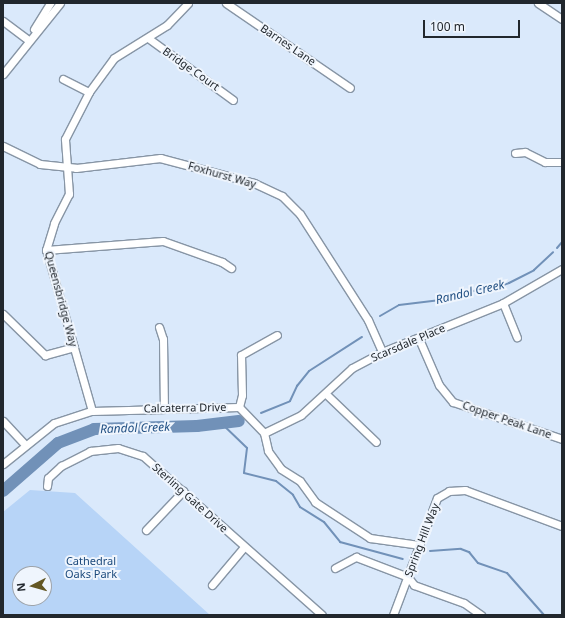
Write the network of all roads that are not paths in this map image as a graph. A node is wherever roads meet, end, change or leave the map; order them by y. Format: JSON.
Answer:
{"nodes":[{"id":1,"x":50,"y":3,"type":"edge"},
{"id":2,"x":60,"y":3,"type":"edge"},
{"id":3,"x":188,"y":3,"type":"edge"},
{"id":4,"x":226,"y":3,"type":"edge"},
{"id":5,"x":538,"y":3,"type":"edge"},
{"id":6,"x":562,"y":19,"type":"edge"},
{"id":7,"x":3,"y":21,"type":"edge"},
{"id":8,"x":148,"y":38,"type":"junction"},
{"id":9,"x":28,"y":40,"type":"junction"},
{"id":10,"x":3,"y":74,"type":"edge"},
{"id":11,"x":63,"y":79,"type":"dead end"},
{"id":12,"x":350,"y":88,"type":"dead end"},
{"id":13,"x":89,"y":92,"type":"junction"},
{"id":14,"x":233,"y":100,"type":"dead end"},
{"id":15,"x":4,"y":150,"type":"edge"},
{"id":16,"x":515,"y":153,"type":"dead end"},
{"id":17,"x":562,"y":162,"type":"edge"},
{"id":18,"x":66,"y":168,"type":"junction"},
{"id":19,"x":46,"y":250,"type":"junction"},
{"id":20,"x":231,"y":268,"type":"dead end"},
{"id":21,"x":562,"y":269,"type":"edge"},
{"id":22,"x":503,"y":303,"type":"junction"},
{"id":23,"x":3,"y":314,"type":"edge"},
{"id":24,"x":159,"y":327,"type":"dead end"},
{"id":25,"x":277,"y":335,"type":"dead end"},
{"id":26,"x":517,"y":337,"type":"dead end"},
{"id":27,"x":419,"y":339,"type":"junction"},
{"id":28,"x":74,"y":347,"type":"junction"},
{"id":29,"x":382,"y":352,"type":"junction"},
{"id":30,"x":326,"y":394,"type":"junction"},
{"id":31,"x":239,"y":407,"type":"junction"},
{"id":32,"x":164,"y":408,"type":"junction"},
{"id":33,"x":92,"y":411,"type":"junction"},
{"id":34,"x":3,"y":421,"type":"edge"},
{"id":35,"x":264,"y":433,"type":"junction"},
{"id":36,"x":562,"y":438,"type":"edge"},
{"id":37,"x":376,"y":442,"type":"dead end"},
{"id":38,"x":25,"y":445,"type":"junction"},
{"id":39,"x":3,"y":464,"type":"edge"},
{"id":40,"x":47,"y":486,"type":"dead end"},
{"id":41,"x":183,"y":491,"type":"junction"},
{"id":42,"x":562,"y":526,"type":"edge"},
{"id":43,"x":146,"y":530,"type":"dead end"},
{"id":44,"x":419,"y":545,"type":"junction"},
{"id":45,"x":244,"y":547,"type":"junction"},
{"id":46,"x":335,"y":568,"type":"dead end"},
{"id":47,"x":408,"y":577,"type":"junction"},
{"id":48,"x":212,"y":585,"type":"dead end"},
{"id":49,"x":322,"y":615,"type":"edge"},
{"id":50,"x":393,"y":615,"type":"edge"},
{"id":51,"x":481,"y":615,"type":"edge"}],
"edges":[{"from":1,"to":9,"type":"street"},
{"from":2,"to":9,"type":"street"},
{"from":3,"to":8,"type":"street","name":"Queensbridge Way"},
{"from":4,"to":12,"type":"street","name":"Barnes Lane"},
{"from":5,"to":6,"type":"street"},
{"from":7,"to":9,"type":"street"},
{"from":8,"to":13,"type":"street","name":"Queensbridge Way"},
{"from":8,"to":14,"type":"street","name":"Bridge Court"},
{"from":9,"to":10,"type":"street"},
{"from":11,"to":13,"type":"street"},
{"from":13,"to":18,"type":"street","name":"Queensbridge Way"},
{"from":15,"to":18,"type":"street","name":"Foxhurst Way"},
{"from":16,"to":17,"type":"street"},
{"from":18,"to":19,"type":"street","name":"Queensbridge Way"},
{"from":18,"to":29,"type":"street","name":"Foxhurst Way"},
{"from":19,"to":20,"type":"street"},
{"from":19,"to":28,"type":"street","name":"Queensbridge Way"},
{"from":21,"to":22,"type":"street","name":"Scarsdale Place"},
{"from":22,"to":26,"type":"street"},
{"from":22,"to":27,"type":"street","name":"Scarsdale Place"},
{"from":23,"to":28,"type":"street"},
{"from":24,"to":32,"type":"street"},
{"from":25,"to":31,"type":"street"},
{"from":27,"to":29,"type":"street","name":"Scarsdale Place"},
{"from":27,"to":36,"type":"street","name":"Copper Peak Lane"},
{"from":28,"to":33,"type":"street","name":"Queensbridge Way"},
{"from":29,"to":30,"type":"street","name":"Scarsdale Place"},
{"from":30,"to":35,"type":"street","name":"Scarsdale Place"},
{"from":30,"to":37,"type":"street"},
{"from":31,"to":32,"type":"street","name":"Calcaterra Drive"},
{"from":31,"to":35,"type":"street","name":"Calcaterra Drive"},
{"from":32,"to":33,"type":"street","name":"Calcaterra Drive"},
{"from":33,"to":38,"type":"street","name":"Calcaterra Drive"},
{"from":34,"to":38,"type":"street"},
{"from":35,"to":44,"type":"street","name":"Calcaterra Drive"},
{"from":38,"to":39,"type":"street","name":"Calcaterra Drive"},
{"from":40,"to":41,"type":"street","name":"Sterling Gate Drive"},
{"from":41,"to":43,"type":"street"},
{"from":41,"to":45,"type":"street","name":"Sterling Gate Drive"},
{"from":42,"to":44,"type":"street","name":"Spring Hill Way"},
{"from":44,"to":47,"type":"street","name":"Spring Hill Way"},
{"from":45,"to":48,"type":"street"},
{"from":45,"to":49,"type":"street","name":"Sterling Gate Drive"},
{"from":46,"to":47,"type":"street"},
{"from":47,"to":50,"type":"street","name":"Spring Hill Way"},
{"from":47,"to":51,"type":"street"}]}
